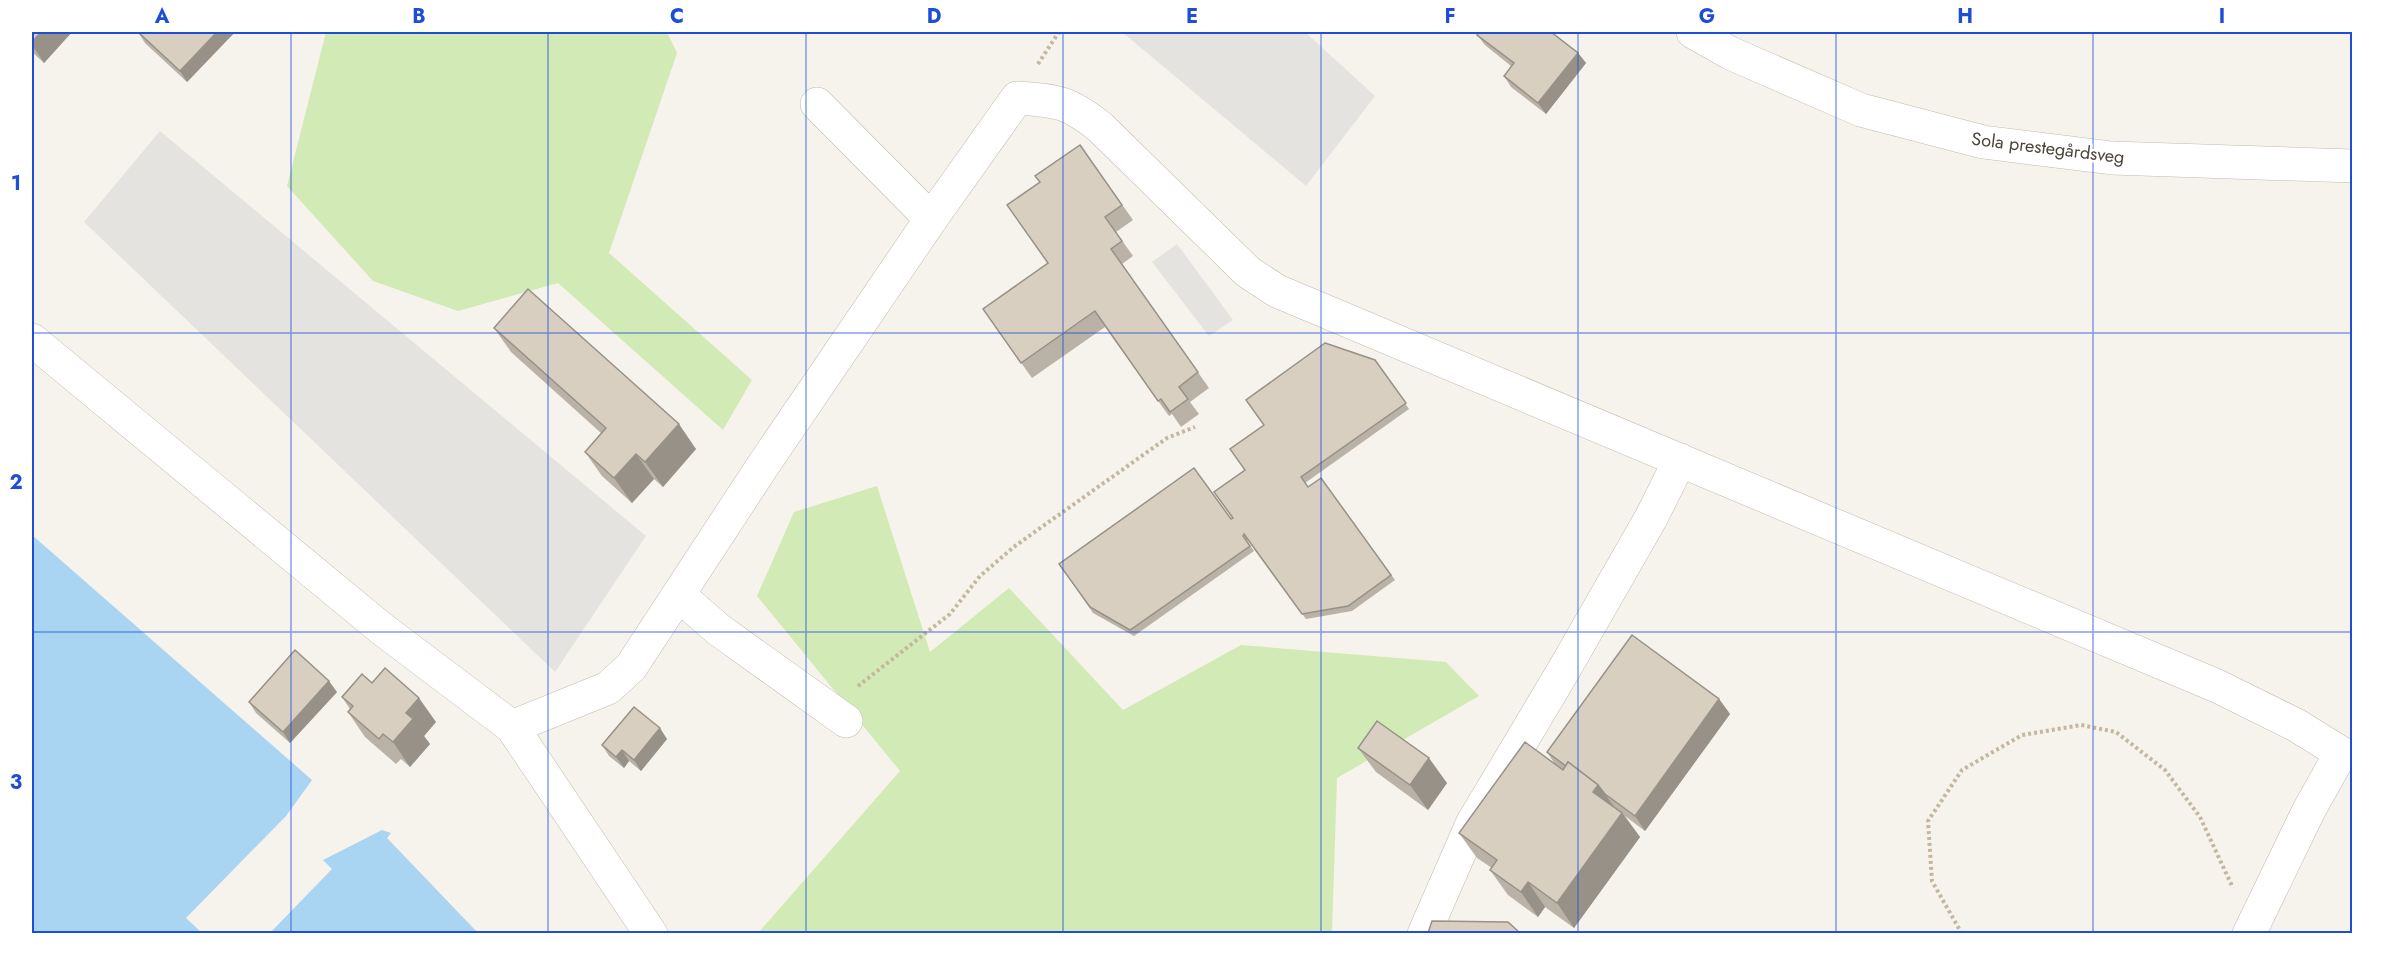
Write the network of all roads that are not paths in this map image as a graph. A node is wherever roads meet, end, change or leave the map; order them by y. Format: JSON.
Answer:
{"nodes":[{"id":1,"x":1693,"y":32,"type":"edge"},
{"id":2,"x":817,"y":104,"type":"dead end"},
{"id":3,"x":2352,"y":166,"type":"edge"},
{"id":4,"x":931,"y":219,"type":"junction"},
{"id":5,"x":32,"y":340,"type":"edge"},
{"id":6,"x":1680,"y":460,"type":"junction"},
{"id":7,"x":680,"y":596,"type":"junction"},
{"id":8,"x":835,"y":713,"type":"road end"},
{"id":9,"x":512,"y":727,"type":"junction"},
{"id":10,"x":2250,"y":931,"type":"edge"},
{"id":11,"x":651,"y":933,"type":"edge"},
{"id":12,"x":1424,"y":933,"type":"edge"}],
"edges":[{"from":1,"to":3,"type":"street","name":"Sola prestegårdsveg"},
{"from":2,"to":4,"type":"street"},
{"from":4,"to":6,"type":"street"},
{"from":4,"to":7,"type":"street"},
{"from":5,"to":9,"type":"street"},
{"from":6,"to":10,"type":"street"},
{"from":6,"to":12,"type":"street"},
{"from":7,"to":8,"type":"street"},
{"from":7,"to":9,"type":"street"},
{"from":9,"to":11,"type":"street"}]}
